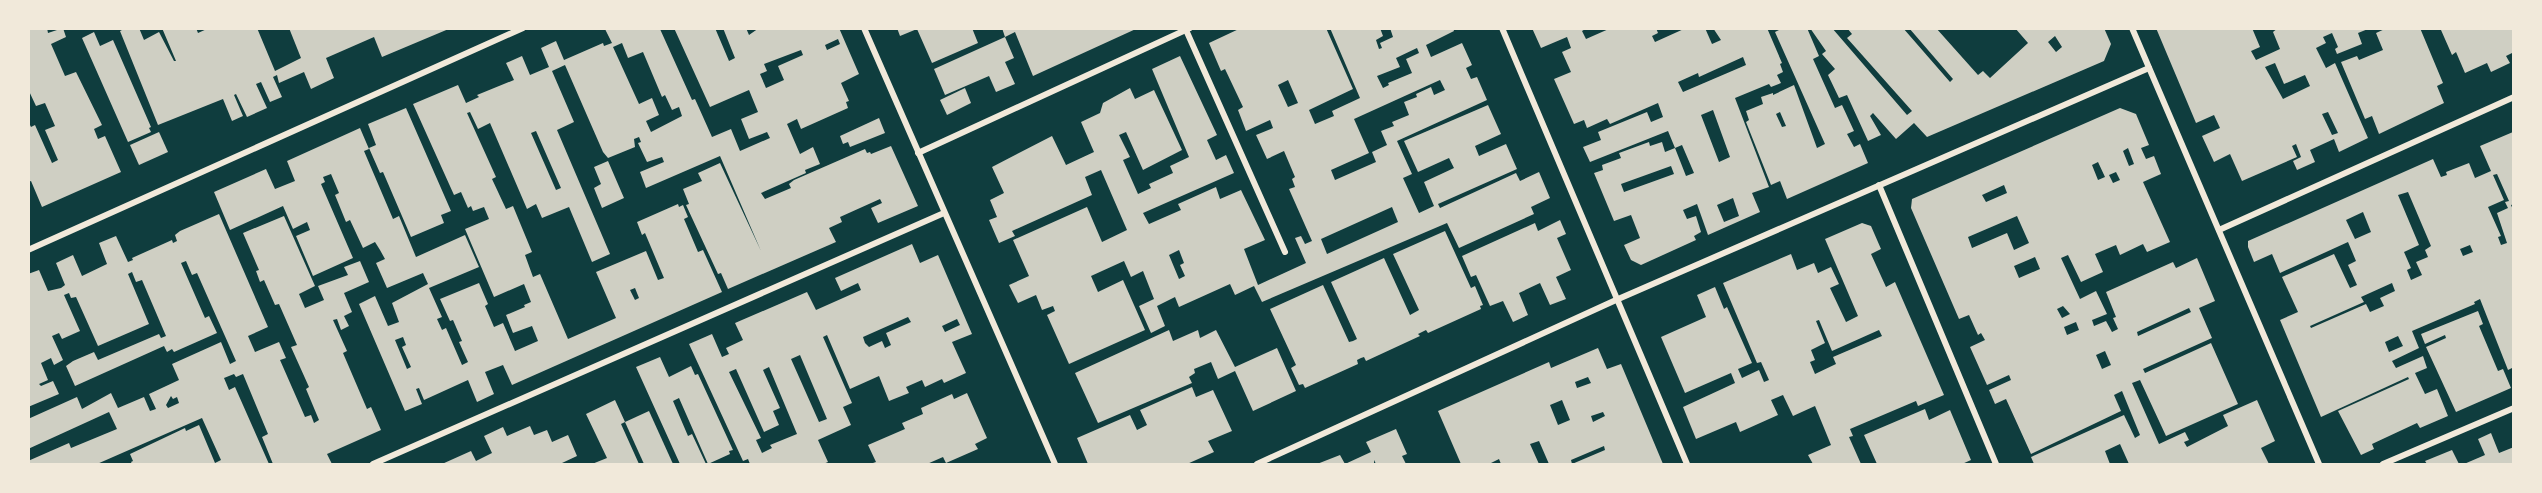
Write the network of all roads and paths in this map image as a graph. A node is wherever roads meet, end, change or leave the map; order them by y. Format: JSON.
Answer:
{"nodes":[{"id":1,"x":523,"y":28,"type":"edge"},
{"id":2,"x":864,"y":28,"type":"edge"},
{"id":3,"x":1502,"y":28,"type":"edge"},
{"id":4,"x":2133,"y":28,"type":"edge"},
{"id":5,"x":1188,"y":29,"type":"edge"},
{"id":6,"x":2150,"y":68,"type":"junction"},
{"id":7,"x":2514,"y":97,"type":"edge"},
{"id":8,"x":918,"y":153,"type":"junction"},
{"id":9,"x":1879,"y":185,"type":"junction"},
{"id":10,"x":944,"y":213,"type":"junction"},
{"id":11,"x":2220,"y":230,"type":"junction"},
{"id":12,"x":28,"y":250,"type":"edge"},
{"id":13,"x":1285,"y":252,"type":"dead end"},
{"id":14,"x":1617,"y":300,"type":"junction"},
{"id":15,"x":2514,"y":408,"type":"edge"},
{"id":16,"x":373,"y":465,"type":"edge"},
{"id":17,"x":1054,"y":465,"type":"edge"},
{"id":18,"x":1257,"y":465,"type":"edge"},
{"id":19,"x":1687,"y":465,"type":"edge"},
{"id":20,"x":1996,"y":465,"type":"edge"},
{"id":21,"x":2319,"y":465,"type":"edge"},
{"id":22,"x":2384,"y":465,"type":"edge"}],
"edges":[{"from":1,"to":12,"type":"street"},
{"from":2,"to":8,"type":"street"},
{"from":3,"to":14,"type":"street"},
{"from":4,"to":6,"type":"street"},
{"from":5,"to":8,"type":"street"},
{"from":5,"to":13,"type":"street"},
{"from":6,"to":9,"type":"street"},
{"from":6,"to":11,"type":"street"},
{"from":7,"to":11,"type":"street"},
{"from":8,"to":10,"type":"street"},
{"from":9,"to":14,"type":"street"},
{"from":9,"to":20,"type":"street"},
{"from":10,"to":16,"type":"street"},
{"from":10,"to":17,"type":"street"},
{"from":11,"to":21,"type":"street"},
{"from":14,"to":18,"type":"street"},
{"from":14,"to":19,"type":"street"},
{"from":15,"to":22,"type":"street"}]}
